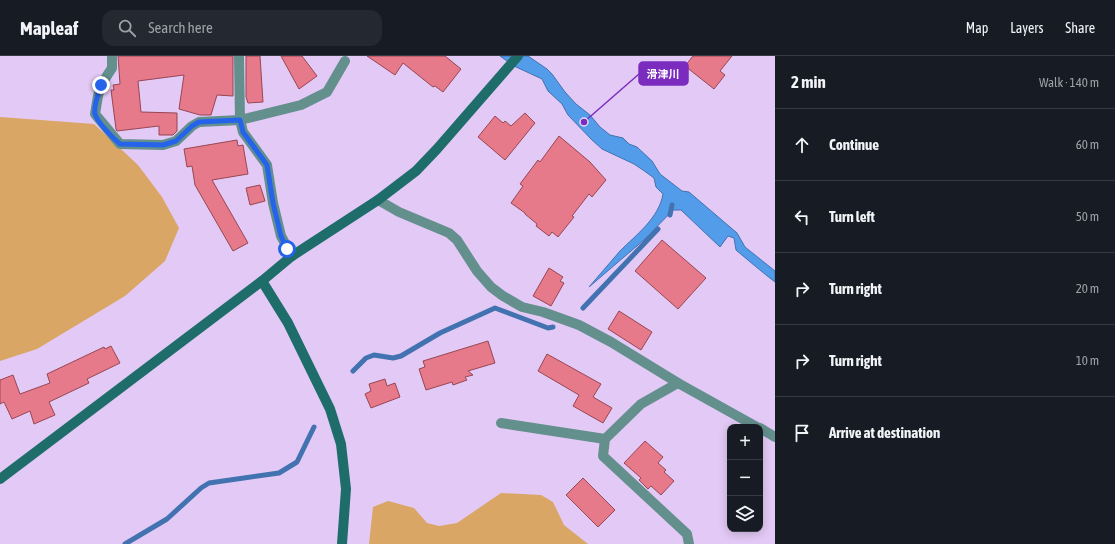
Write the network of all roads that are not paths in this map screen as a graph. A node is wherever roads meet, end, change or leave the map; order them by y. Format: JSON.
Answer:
{"nodes":[{"id":1,"x":112,"y":56,"type":"edge"},
{"id":2,"x":239,"y":56,"type":"edge"},
{"id":3,"x":518,"y":56,"type":"edge"},
{"id":4,"x":345,"y":61,"type":"dead end"},
{"id":5,"x":240,"y":120,"type":"junction"},
{"id":6,"x":378,"y":200,"type":"junction"},
{"id":7,"x":292,"y":256,"type":"junction"},
{"id":8,"x":262,"y":281,"type":"junction"},
{"id":9,"x":678,"y":384,"type":"junction"},
{"id":10,"x":500,"y":423,"type":"dead end"},
{"id":11,"x":752,"y":424,"type":"edge"},
{"id":12,"x":763,"y":430,"type":"edge"},
{"id":13,"x":775,"y":437,"type":"edge"},
{"id":14,"x":605,"y":439,"type":"junction"},
{"id":15,"x":0,"y":479,"type":"edge"},
{"id":16,"x":342,"y":544,"type":"edge"},
{"id":17,"x":690,"y":544,"type":"edge"}],
"edges":[{"from":1,"to":5,"type":"street"},
{"from":2,"to":5,"type":"street"},
{"from":3,"to":6,"type":"street"},
{"from":4,"to":5,"type":"street"},
{"from":5,"to":7,"type":"street"},
{"from":6,"to":7,"type":"street"},
{"from":6,"to":9,"type":"street"},
{"from":7,"to":8,"type":"street"},
{"from":8,"to":15,"type":"street"},
{"from":8,"to":16,"type":"street"},
{"from":9,"to":11,"type":"street"},
{"from":9,"to":14,"type":"street"},
{"from":10,"to":14,"type":"street"},
{"from":12,"to":13,"type":"street"},
{"from":14,"to":17,"type":"street"}]}
